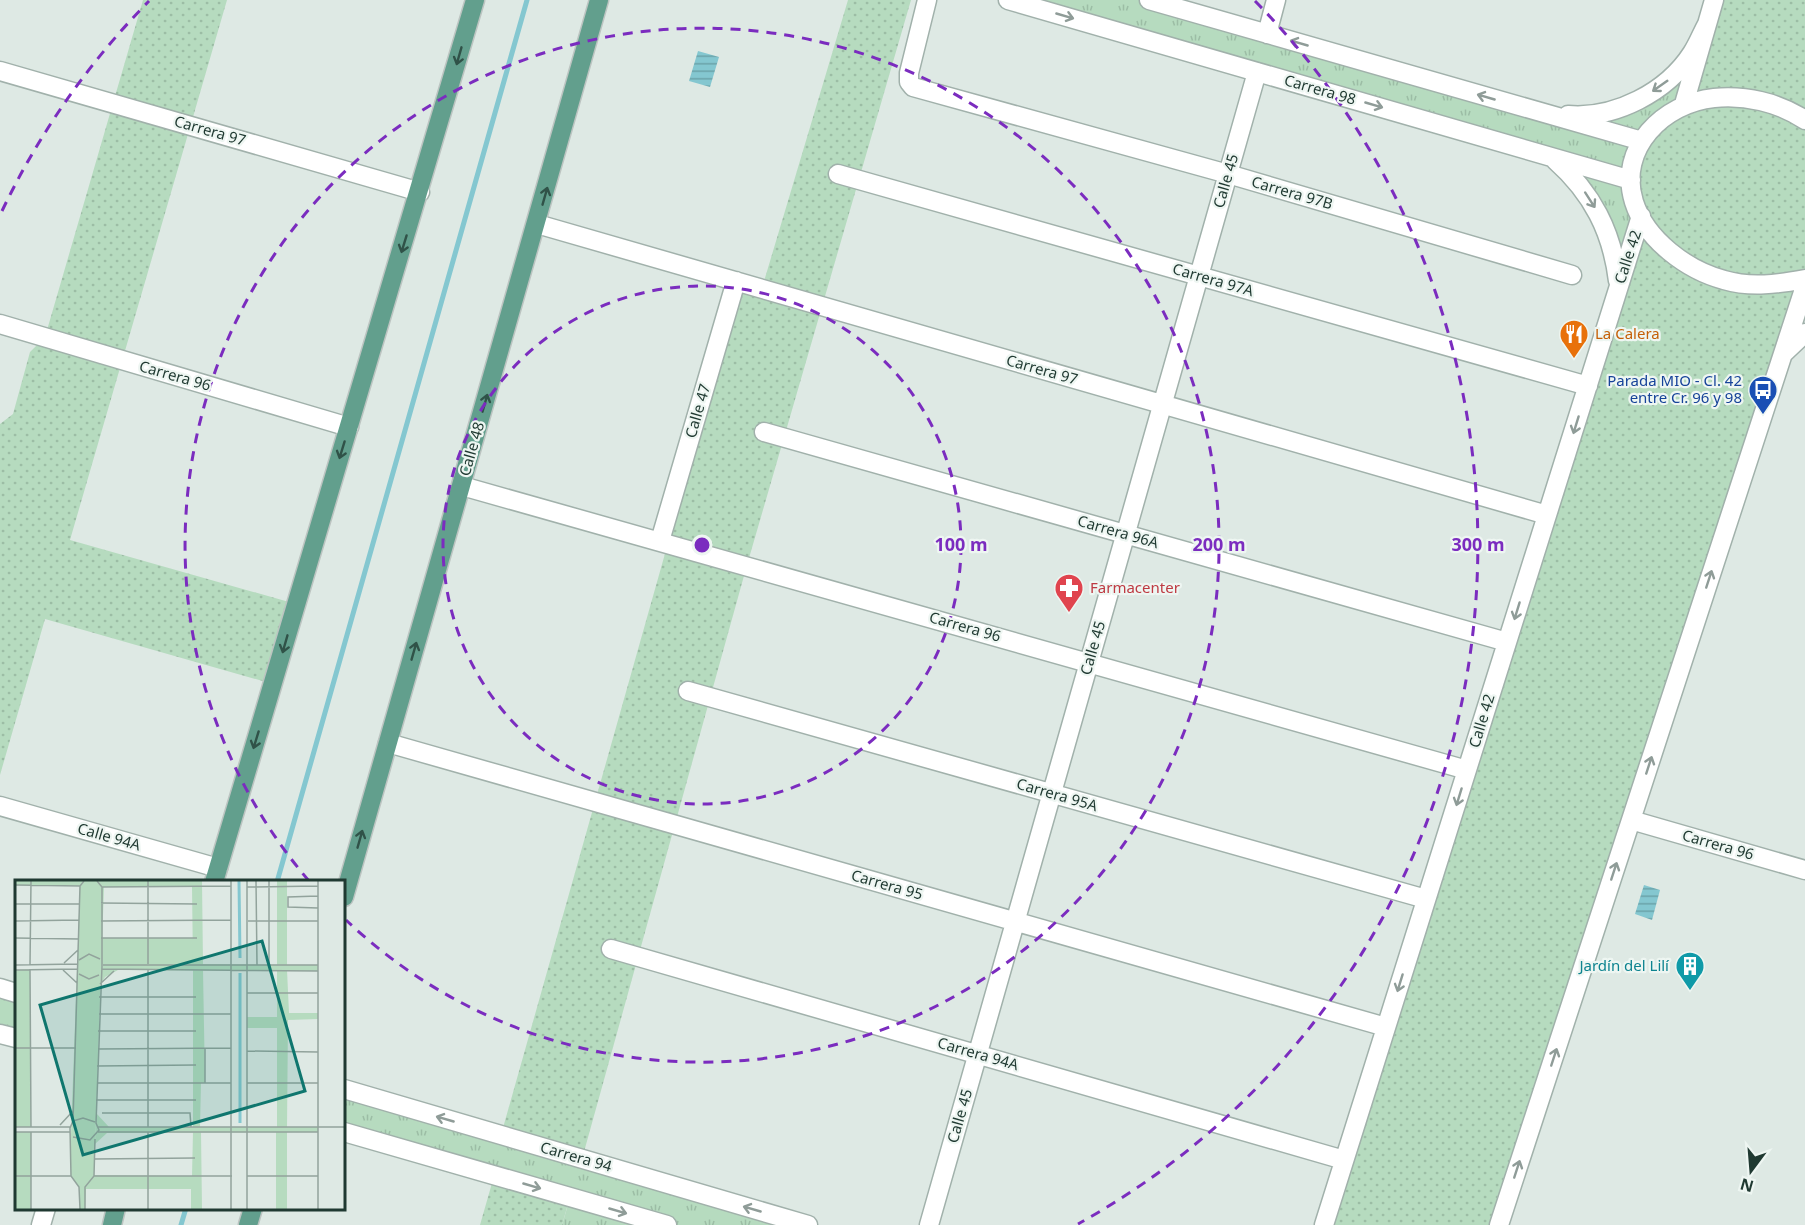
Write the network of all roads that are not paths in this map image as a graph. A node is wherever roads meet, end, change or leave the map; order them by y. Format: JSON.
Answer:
{"nodes":[{"id":1,"x":475,"y":0,"type":"edge"},
{"id":2,"x":599,"y":0,"type":"edge"},
{"id":3,"x":927,"y":0,"type":"edge"},
{"id":4,"x":1008,"y":0,"type":"edge"},
{"id":5,"x":1149,"y":0,"type":"edge"},
{"id":6,"x":1276,"y":0,"type":"edge"},
{"id":7,"x":1714,"y":0,"type":"edge"},
{"id":8,"x":1707,"y":24,"type":"junction"},
{"id":9,"x":1267,"y":34,"type":"junction"},
{"id":10,"x":0,"y":71,"type":"edge"},
{"id":11,"x":1257,"y":72,"type":"junction"},
{"id":12,"x":1683,"y":104,"type":"junction"},
{"id":13,"x":1543,"y":113,"type":"junction"},
{"id":14,"x":1805,"y":120,"type":"edge"},
{"id":15,"x":1642,"y":141,"type":"junction"},
{"id":16,"x":1551,"y":156,"type":"junction"},
{"id":17,"x":838,"y":174,"type":"dead end"},
{"id":18,"x":1228,"y":174,"type":"junction"},
{"id":19,"x":1631,"y":180,"type":"junction"},
{"id":20,"x":420,"y":192,"type":"junction"},
{"id":21,"x":1641,"y":216,"type":"junction"},
{"id":22,"x":537,"y":224,"type":"junction"},
{"id":23,"x":1572,"y":275,"type":"dead end"},
{"id":24,"x":1199,"y":276,"type":"junction"},
{"id":25,"x":1805,"y":279,"type":"edge"},
{"id":26,"x":736,"y":281,"type":"junction"},
{"id":27,"x":1805,"y":286,"type":"edge"},
{"id":28,"x":1618,"y":289,"type":"junction"},
{"id":29,"x":0,"y":324,"type":"edge"},
{"id":30,"x":1805,"y":333,"type":"edge"},
{"id":31,"x":1783,"y":354,"type":"junction"},
{"id":32,"x":1588,"y":386,"type":"junction"},
{"id":33,"x":1162,"y":404,"type":"junction"},
{"id":34,"x":350,"y":427,"type":"junction"},
{"id":35,"x":764,"y":432,"type":"dead end"},
{"id":36,"x":462,"y":486,"type":"junction"},
{"id":37,"x":1547,"y":515,"type":"junction"},
{"id":38,"x":1125,"y":534,"type":"junction"},
{"id":39,"x":660,"y":541,"type":"junction"},
{"id":40,"x":1507,"y":642,"type":"junction"},
{"id":41,"x":1089,"y":662,"type":"junction"},
{"id":42,"x":688,"y":691,"type":"dead end"},
{"id":43,"x":388,"y":743,"type":"junction"},
{"id":44,"x":1467,"y":770,"type":"junction"},
{"id":45,"x":1052,"y":793,"type":"junction"},
{"id":46,"x":0,"y":806,"type":"edge"},
{"id":47,"x":1631,"y":820,"type":"junction"},
{"id":48,"x":1805,"y":870,"type":"edge"},
{"id":49,"x":216,"y":875,"type":"edge"},
{"id":50,"x":345,"y":894,"type":"edge"},
{"id":51,"x":1426,"y":899,"type":"junction"},
{"id":52,"x":1015,"y":922,"type":"junction"},
{"id":53,"x":611,"y":949,"type":"dead end"},
{"id":54,"x":0,"y":988,"type":"edge"},
{"id":55,"x":15,"y":993,"type":"edge"},
{"id":56,"x":1386,"y":1027,"type":"junction"},
{"id":57,"x":0,"y":1034,"type":"edge"},
{"id":58,"x":15,"y":1038,"type":"edge"},
{"id":59,"x":978,"y":1054,"type":"junction"},
{"id":60,"x":345,"y":1089,"type":"edge"},
{"id":61,"x":345,"y":1132,"type":"edge"},
{"id":62,"x":1344,"y":1160,"type":"junction"},
{"id":63,"x":46,"y":1210,"type":"edge"},
{"id":64,"x":116,"y":1210,"type":"edge"},
{"id":65,"x":253,"y":1210,"type":"edge"},
{"id":66,"x":41,"y":1225,"type":"edge"},
{"id":67,"x":112,"y":1225,"type":"edge"},
{"id":68,"x":248,"y":1225,"type":"edge"},
{"id":69,"x":667,"y":1225,"type":"edge"},
{"id":70,"x":808,"y":1225,"type":"edge"},
{"id":71,"x":929,"y":1225,"type":"edge"},
{"id":72,"x":1324,"y":1225,"type":"edge"},
{"id":73,"x":1499,"y":1225,"type":"edge"}],
"edges":[{"from":1,"to":20,"type":"main road","one_way":true},
{"from":22,"to":2,"type":"main road","name":"Calle 48","one_way":true},
{"from":3,"to":18,"type":"street","name":"Carrera 97B"},
{"from":4,"to":11,"type":"street","name":"Carrera 98","one_way":true},
{"from":5,"to":9,"type":"street"},
{"from":6,"to":9,"type":"street"},
{"from":7,"to":8,"type":"street"},
{"from":8,"to":12,"type":"street"},
{"from":8,"to":13,"type":"street","one_way":true},
{"from":13,"to":9,"type":"street","one_way":true},
{"from":10,"to":20,"type":"street","name":"Carrera 97"},
{"from":11,"to":16,"type":"street","name":"Carrera 98","one_way":true},
{"from":11,"to":18,"type":"street","name":"Calle 45"},
{"from":12,"to":14,"type":"street"},
{"from":12,"to":15,"type":"street"},
{"from":13,"to":15,"type":"street"},
{"from":15,"to":19,"type":"street"},
{"from":16,"to":19,"type":"street","name":"Carrera 98"},
{"from":16,"to":28,"type":"street","one_way":true},
{"from":17,"to":24,"type":"street","name":"Carrera 97A"},
{"from":18,"to":23,"type":"street","name":"Carrera 97B"},
{"from":18,"to":24,"type":"street","name":"Calle 45"},
{"from":19,"to":21,"type":"street"},
{"from":20,"to":34,"type":"main road","one_way":true},
{"from":21,"to":25,"type":"street"},
{"from":21,"to":28,"type":"street","name":"Calle 42"},
{"from":22,"to":26,"type":"street","name":"Carrera 97"},
{"from":36,"to":22,"type":"main road","name":"Calle 48","one_way":true},
{"from":24,"to":32,"type":"street","name":"Carrera 97A"},
{"from":24,"to":33,"type":"street","name":"Calle 45"},
{"from":26,"to":33,"type":"street","name":"Carrera 97"},
{"from":26,"to":39,"type":"street","name":"Calle 47"},
{"from":27,"to":31,"type":"street"},
{"from":28,"to":32,"type":"street","name":"Calle 42"},
{"from":29,"to":34,"type":"street","name":"Carrera 96"},
{"from":30,"to":31,"type":"street"},
{"from":47,"to":31,"type":"street","one_way":true},
{"from":32,"to":37,"type":"street","name":"Calle 42","one_way":true},
{"from":33,"to":37,"type":"street","name":"Carrera 97"},
{"from":33,"to":38,"type":"street","name":"Calle 45"},
{"from":34,"to":49,"type":"main road","one_way":true},
{"from":35,"to":38,"type":"street","name":"Carrera 96A"},
{"from":36,"to":39,"type":"street","name":"Carrera 96"},
{"from":43,"to":36,"type":"main road","name":"Calle 48","one_way":true},
{"from":37,"to":40,"type":"street","name":"Calle 42","one_way":true},
{"from":38,"to":40,"type":"street","name":"Carrera 96A"},
{"from":38,"to":41,"type":"street","name":"Calle 45"},
{"from":39,"to":41,"type":"street","name":"Carrera 96"},
{"from":40,"to":44,"type":"street","name":"Calle 42"},
{"from":41,"to":44,"type":"street","name":"Carrera 96"},
{"from":41,"to":45,"type":"street","name":"Calle 45"},
{"from":42,"to":45,"type":"street","name":"Carrera 95A"},
{"from":50,"to":43,"type":"main road","name":"Calle 48","one_way":true},
{"from":43,"to":52,"type":"street","name":"Carrera 95"},
{"from":44,"to":51,"type":"street","name":"Calle 42","one_way":true},
{"from":45,"to":51,"type":"street","name":"Carrera 95A"},
{"from":45,"to":52,"type":"street","name":"Calle 45"},
{"from":46,"to":49,"type":"street","name":"Calle 94A"},
{"from":47,"to":48,"type":"street","name":"Carrera 96"},
{"from":73,"to":47,"type":"street","one_way":true},
{"from":51,"to":56,"type":"street","name":"Calle 42","one_way":true},
{"from":52,"to":56,"type":"street","name":"Carrera 95"},
{"from":52,"to":59,"type":"street","name":"Calle 45"},
{"from":53,"to":59,"type":"street","name":"Carrera 94A"},
{"from":54,"to":55,"type":"street"},
{"from":56,"to":62,"type":"street","name":"Calle 42"},
{"from":57,"to":58,"type":"street"},
{"from":59,"to":62,"type":"street","name":"Carrera 94A"},
{"from":59,"to":71,"type":"street","name":"Calle 45"},
{"from":70,"to":60,"type":"street","name":"Carrera 94","one_way":true},
{"from":61,"to":69,"type":"street","one_way":true},
{"from":62,"to":72,"type":"street","name":"Calle 42"},
{"from":63,"to":66,"type":"street"},
{"from":64,"to":67,"type":"main road"},
{"from":65,"to":68,"type":"main road"}]}
